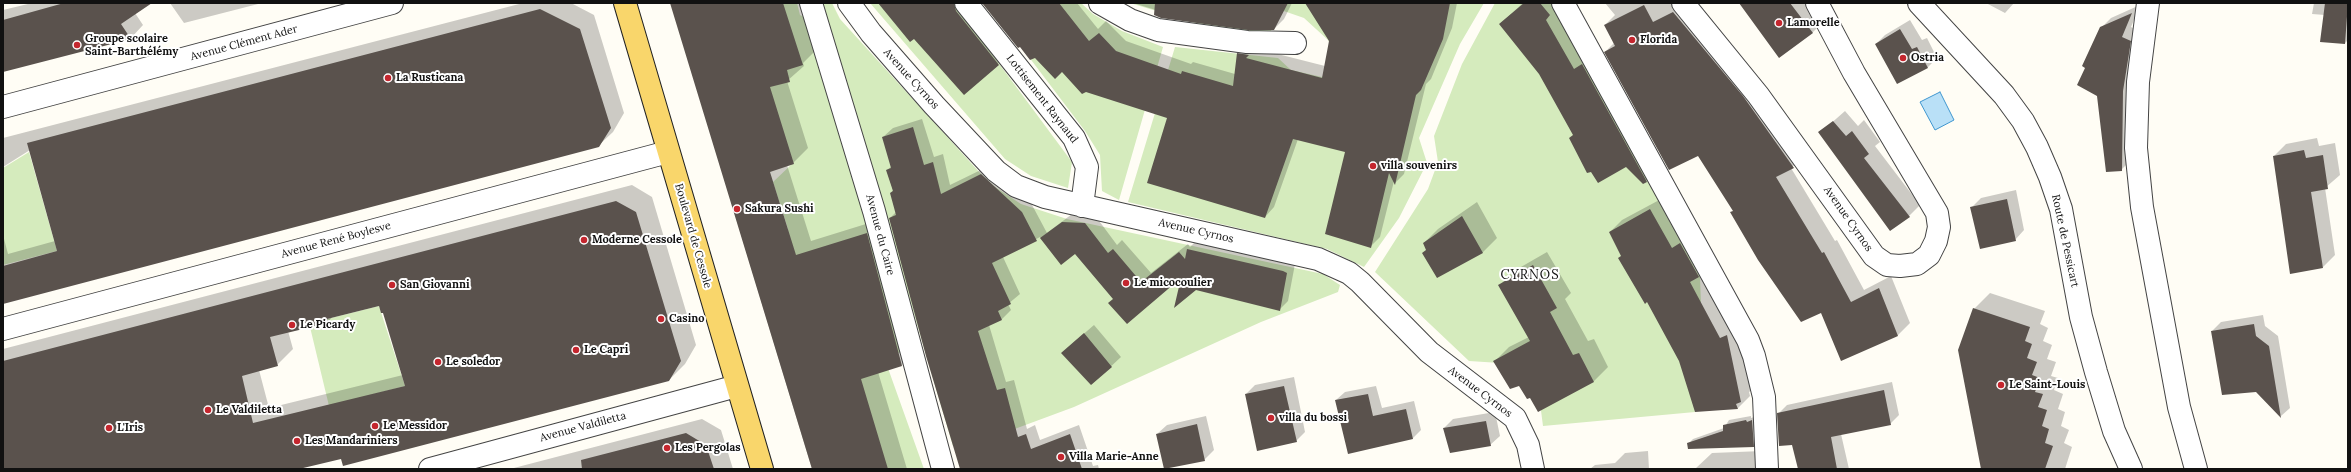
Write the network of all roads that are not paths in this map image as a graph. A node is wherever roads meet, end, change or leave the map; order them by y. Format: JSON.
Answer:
{"nodes":[{"id":1,"x":392,"y":3,"type":"edge"},
{"id":2,"x":625,"y":3,"type":"edge"},
{"id":3,"x":811,"y":3,"type":"edge"},
{"id":4,"x":848,"y":3,"type":"edge"},
{"id":5,"x":966,"y":3,"type":"edge"},
{"id":6,"x":1100,"y":3,"type":"edge"},
{"id":7,"x":1563,"y":3,"type":"edge"},
{"id":8,"x":1684,"y":3,"type":"edge"},
{"id":9,"x":1817,"y":3,"type":"edge"},
{"id":10,"x":1919,"y":3,"type":"edge"},
{"id":11,"x":2148,"y":3,"type":"edge"},
{"id":12,"x":1295,"y":43,"type":"dead end"},
{"id":13,"x":3,"y":107,"type":"edge"},
{"id":14,"x":668,"y":152,"type":"junction"},
{"id":15,"x":1082,"y":206,"type":"junction"},
{"id":16,"x":3,"y":329,"type":"edge"},
{"id":17,"x":736,"y":386,"type":"junction"},
{"id":18,"x":430,"y":469,"type":"edge"},
{"id":19,"x":762,"y":469,"type":"edge"},
{"id":20,"x":943,"y":469,"type":"edge"},
{"id":21,"x":1532,"y":469,"type":"edge"},
{"id":22,"x":1768,"y":469,"type":"edge"},
{"id":23,"x":2131,"y":469,"type":"edge"},
{"id":24,"x":2196,"y":469,"type":"edge"}],
"edges":[{"from":1,"to":13,"type":"street","name":"Avenue Clément Ader"},
{"from":2,"to":14,"type":"main road","name":"Boulevard de Cessole"},
{"from":3,"to":20,"type":"street","name":"Avenue du Caire"},
{"from":4,"to":15,"type":"street","name":"Avenue Cyrnos"},
{"from":5,"to":15,"type":"street","name":"Lottisement Raynaud"},
{"from":6,"to":12,"type":"street"},
{"from":7,"to":22,"type":"street"},
{"from":8,"to":9,"type":"street","name":"Avenue Cyrnos"},
{"from":10,"to":23,"type":"street","name":"Route de Pessicart"},
{"from":11,"to":24,"type":"street"},
{"from":14,"to":16,"type":"street","name":"Avenue René Boylesve"},
{"from":14,"to":17,"type":"main road","name":"Boulevard de Cessole"},
{"from":15,"to":21,"type":"street","name":"Avenue Cyrnos"},
{"from":17,"to":18,"type":"street","name":"Avenue Valdiletta"},
{"from":17,"to":19,"type":"main road","name":"Boulevard de Cessole"}]}
